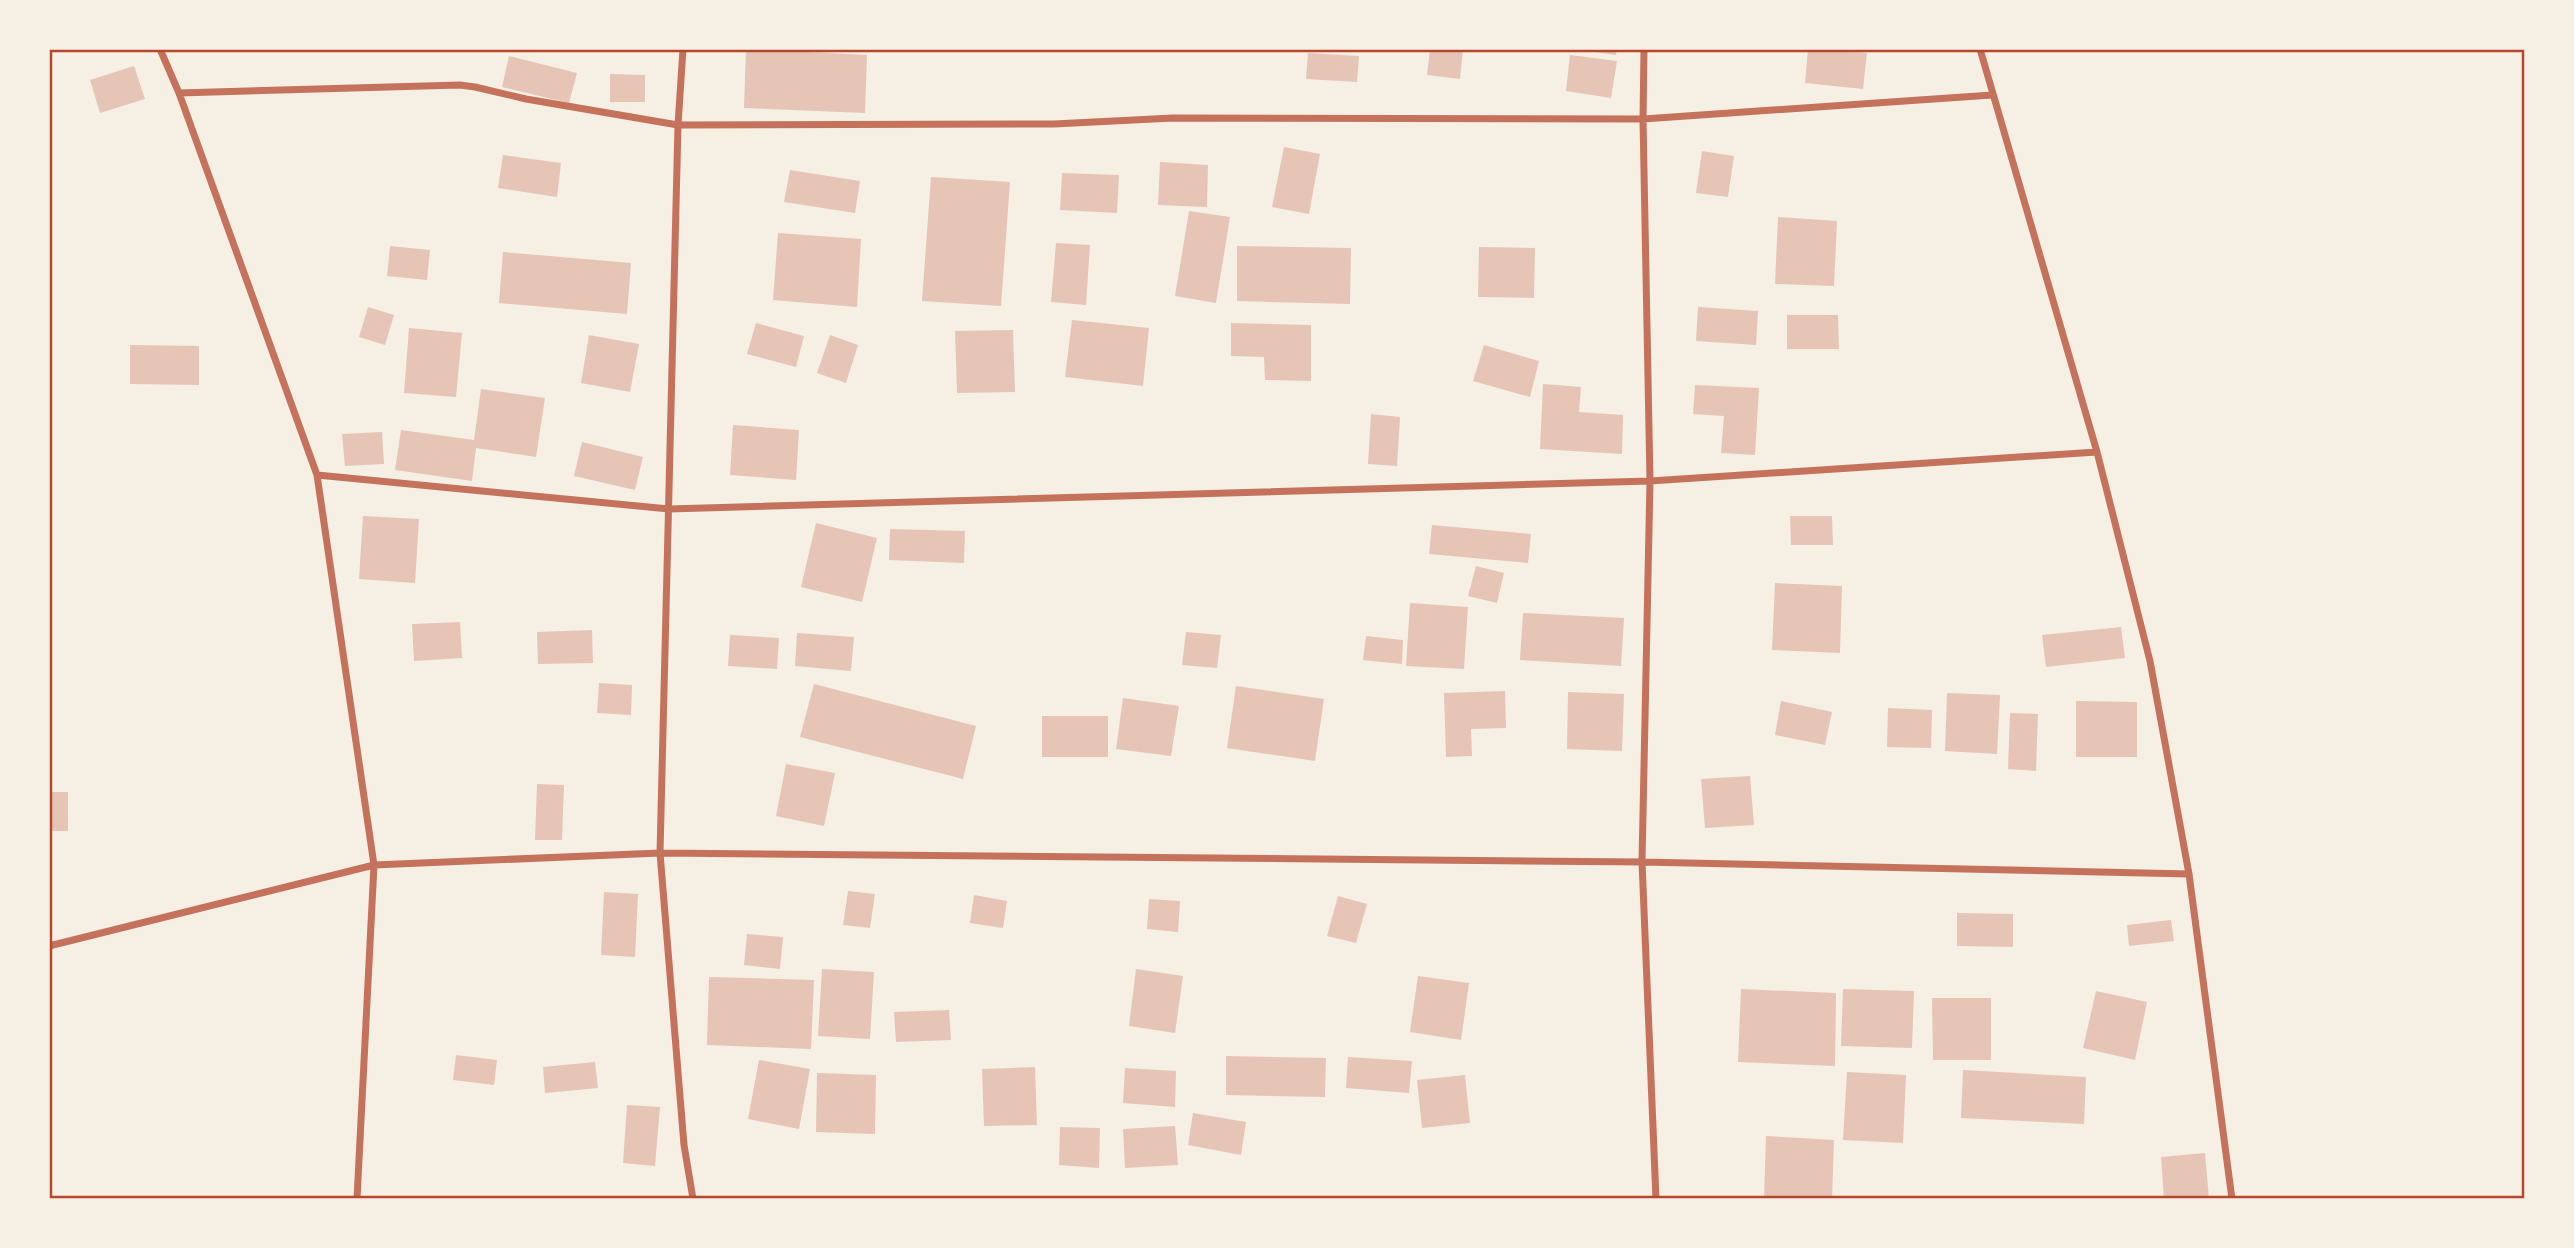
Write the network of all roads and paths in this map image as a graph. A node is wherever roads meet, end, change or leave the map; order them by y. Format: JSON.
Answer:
{"nodes":[{"id":1,"x":160,"y":49,"type":"edge"},
{"id":2,"x":683,"y":49,"type":"edge"},
{"id":3,"x":1644,"y":49,"type":"edge"},
{"id":4,"x":1980,"y":49,"type":"edge"},
{"id":5,"x":179,"y":93,"type":"junction"},
{"id":6,"x":1992,"y":95,"type":"junction"},
{"id":7,"x":1643,"y":119,"type":"junction"},
{"id":8,"x":678,"y":125,"type":"junction"},
{"id":9,"x":2097,"y":452,"type":"junction"},
{"id":10,"x":317,"y":475,"type":"junction"},
{"id":11,"x":1650,"y":481,"type":"junction"},
{"id":12,"x":669,"y":509,"type":"junction"},
{"id":13,"x":660,"y":853,"type":"junction"},
{"id":14,"x":1642,"y":862,"type":"junction"},
{"id":15,"x":374,"y":864,"type":"junction"},
{"id":16,"x":2189,"y":874,"type":"junction"},
{"id":17,"x":49,"y":946,"type":"edge"},
{"id":18,"x":357,"y":1199,"type":"edge"},
{"id":19,"x":693,"y":1199,"type":"edge"},
{"id":20,"x":1656,"y":1199,"type":"edge"},
{"id":21,"x":2232,"y":1199,"type":"edge"}],
"edges":[{"from":1,"to":5,"type":"street"},
{"from":2,"to":8,"type":"street"},
{"from":3,"to":7,"type":"street"},
{"from":4,"to":6,"type":"street"},
{"from":5,"to":8,"type":"street"},
{"from":5,"to":10,"type":"street"},
{"from":6,"to":7,"type":"street"},
{"from":6,"to":9,"type":"street"},
{"from":7,"to":8,"type":"street"},
{"from":7,"to":11,"type":"street"},
{"from":8,"to":12,"type":"street"},
{"from":9,"to":11,"type":"street"},
{"from":9,"to":16,"type":"street"},
{"from":10,"to":12,"type":"street"},
{"from":10,"to":15,"type":"street"},
{"from":11,"to":12,"type":"street"},
{"from":11,"to":14,"type":"street"},
{"from":12,"to":13,"type":"street"},
{"from":13,"to":14,"type":"street"},
{"from":13,"to":15,"type":"street"},
{"from":13,"to":19,"type":"street"},
{"from":14,"to":16,"type":"street"},
{"from":14,"to":20,"type":"street"},
{"from":15,"to":17,"type":"street"},
{"from":15,"to":18,"type":"street"},
{"from":16,"to":21,"type":"street"}]}
